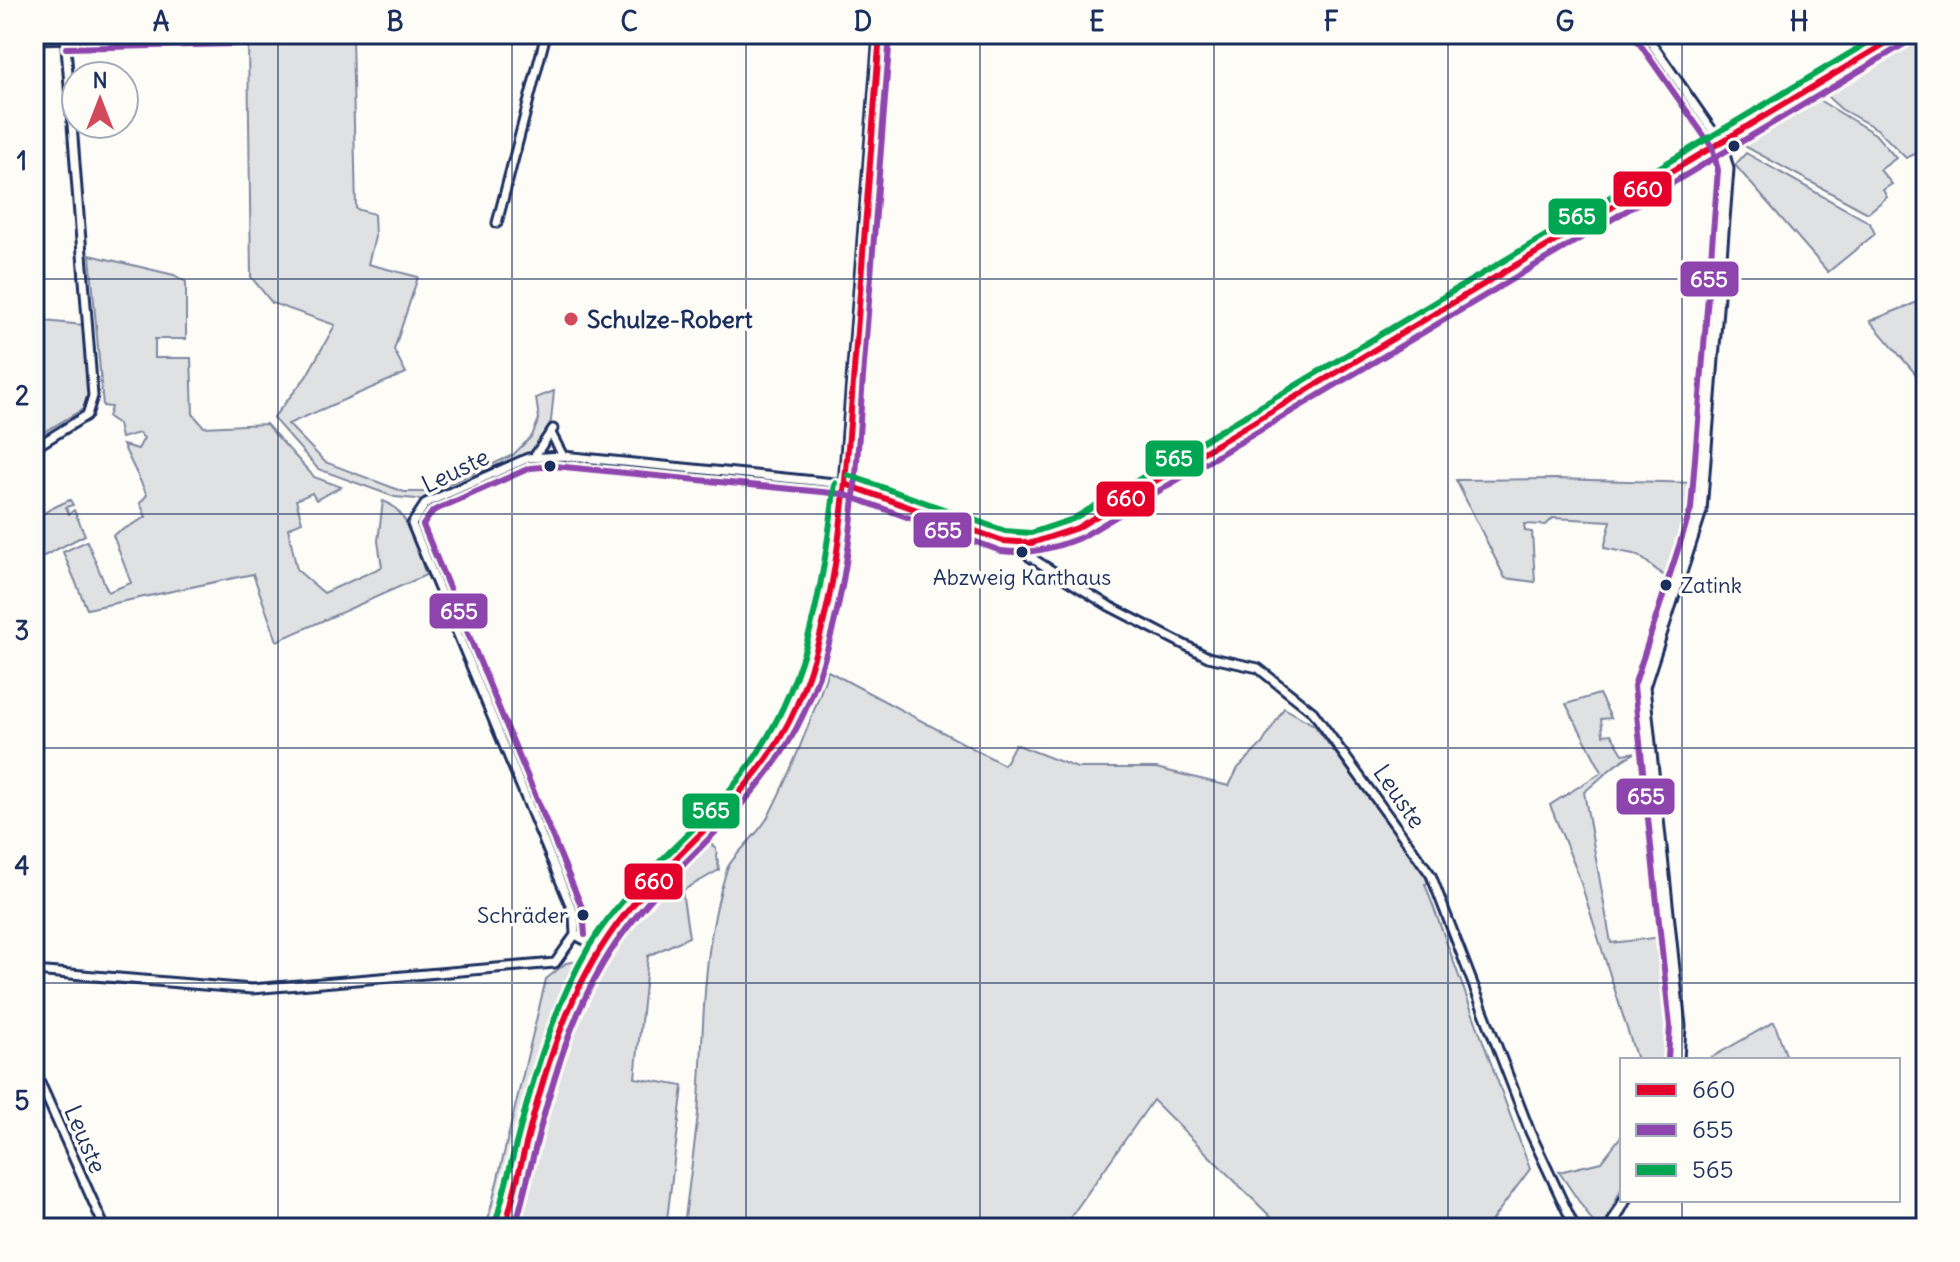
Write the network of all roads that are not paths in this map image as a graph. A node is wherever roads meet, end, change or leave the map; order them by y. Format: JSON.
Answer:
{"nodes":[{"id":1,"x":236,"y":34,"type":"edge"},
{"id":2,"x":546,"y":34,"type":"edge"},
{"id":3,"x":880,"y":34,"type":"edge"},
{"id":4,"x":1645,"y":34,"type":"edge"},
{"id":5,"x":1901,"y":34,"type":"edge"},
{"id":6,"x":66,"y":36,"type":"edge"},
{"id":7,"x":34,"y":39,"type":"edge"},
{"id":8,"x":1721,"y":143,"type":"junction"},
{"id":9,"x":497,"y":223,"type":"dead end"},
{"id":10,"x":34,"y":448,"type":"edge"},
{"id":11,"x":563,"y":456,"type":"junction"},
{"id":12,"x":534,"y":457,"type":"junction"},
{"id":13,"x":845,"y":484,"type":"junction"},
{"id":14,"x":1018,"y":543,"type":"junction"},
{"id":15,"x":575,"y":935,"type":"junction"},
{"id":16,"x":600,"y":948,"type":"junction"},
{"id":17,"x":34,"y":971,"type":"edge"},
{"id":18,"x":1678,"y":1058,"type":"edge"},
{"id":19,"x":34,"y":1069,"type":"edge"},
{"id":20,"x":1624,"y":1202,"type":"edge"},
{"id":21,"x":103,"y":1224,"type":"dead end"},
{"id":22,"x":505,"y":1228,"type":"edge"},
{"id":23,"x":1575,"y":1228,"type":"edge"},
{"id":24,"x":1610,"y":1228,"type":"edge"}],
"edges":[{"from":1,"to":6,"type":"street"},
{"from":2,"to":9,"type":"street"},
{"from":3,"to":13,"type":"main road"},
{"from":4,"to":8,"type":"street"},
{"from":5,"to":8,"type":"street"},
{"from":6,"to":7,"type":"street"},
{"from":6,"to":10,"type":"street"},
{"from":8,"to":14,"type":"street"},
{"from":8,"to":18,"type":"street"},
{"from":11,"to":12,"type":"street","name":"Leuste"},
{"from":11,"to":12,"type":"street","name":"Leuste"},
{"from":11,"to":13,"type":"street","name":"Leuste"},
{"from":12,"to":15,"type":"street","name":"Leuste"},
{"from":13,"to":14,"type":"street"},
{"from":13,"to":16,"type":"main road"},
{"from":14,"to":23,"type":"street","name":"Leuste"},
{"from":15,"to":16,"type":"street"},
{"from":15,"to":17,"type":"street"},
{"from":16,"to":22,"type":"main road"},
{"from":19,"to":21,"type":"street","name":"Leuste"},
{"from":20,"to":24,"type":"street"}]}
